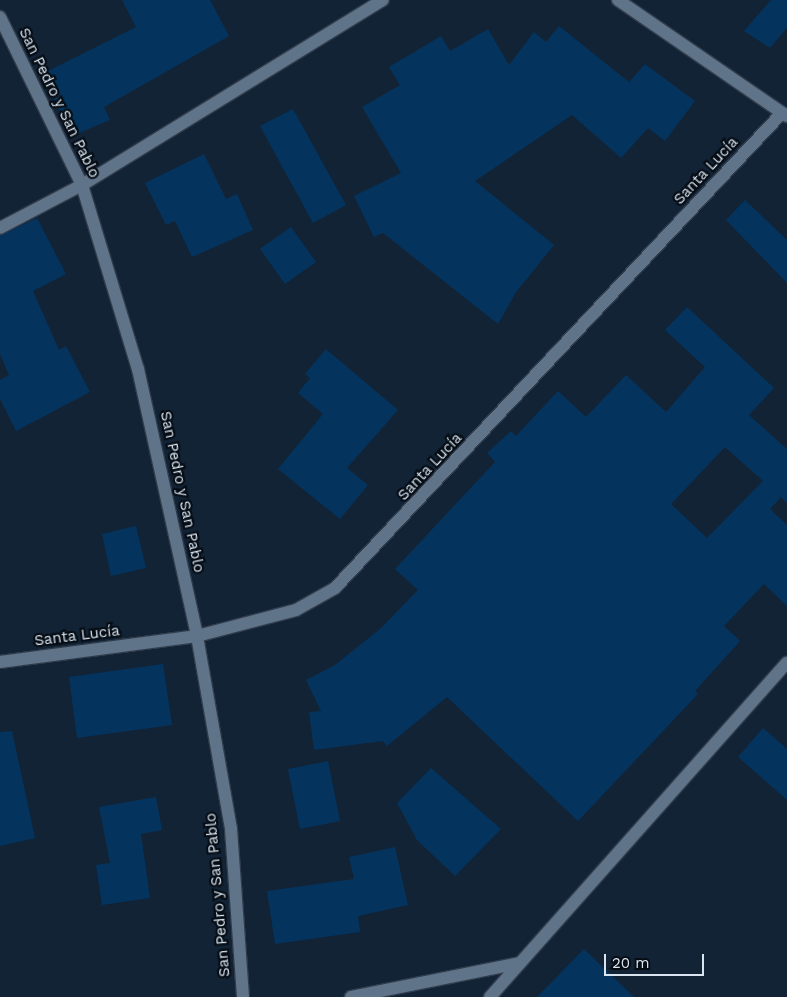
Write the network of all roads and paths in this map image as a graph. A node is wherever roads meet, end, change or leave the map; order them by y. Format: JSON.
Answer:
{"nodes":[{"id":1,"x":383,"y":0,"type":"edge"},
{"id":2,"x":618,"y":0,"type":"edge"},
{"id":3,"x":0,"y":17,"type":"edge"},
{"id":4,"x":785,"y":114,"type":"edge"},
{"id":5,"x":82,"y":185,"type":"junction"},
{"id":6,"x":0,"y":228,"type":"edge"},
{"id":7,"x":197,"y":636,"type":"junction"},
{"id":8,"x":0,"y":662,"type":"edge"},
{"id":9,"x":787,"y":663,"type":"edge"},
{"id":10,"x":520,"y":963,"type":"junction"},
{"id":11,"x":243,"y":997,"type":"edge"},
{"id":12,"x":351,"y":997,"type":"edge"},
{"id":13,"x":490,"y":997,"type":"edge"}],
"edges":[{"from":1,"to":5,"type":"street"},
{"from":2,"to":4,"type":"street"},
{"from":3,"to":5,"type":"street","name":"San Pedro y San Pablo"},
{"from":4,"to":7,"type":"street","name":"Santa Lucía"},
{"from":5,"to":6,"type":"street"},
{"from":5,"to":7,"type":"street","name":"San Pedro y San Pablo"},
{"from":7,"to":8,"type":"street","name":"Santa Lucía"},
{"from":7,"to":11,"type":"street","name":"San Pedro y San Pablo"},
{"from":9,"to":10,"type":"street"},
{"from":10,"to":12,"type":"street"},
{"from":10,"to":13,"type":"street"}]}
